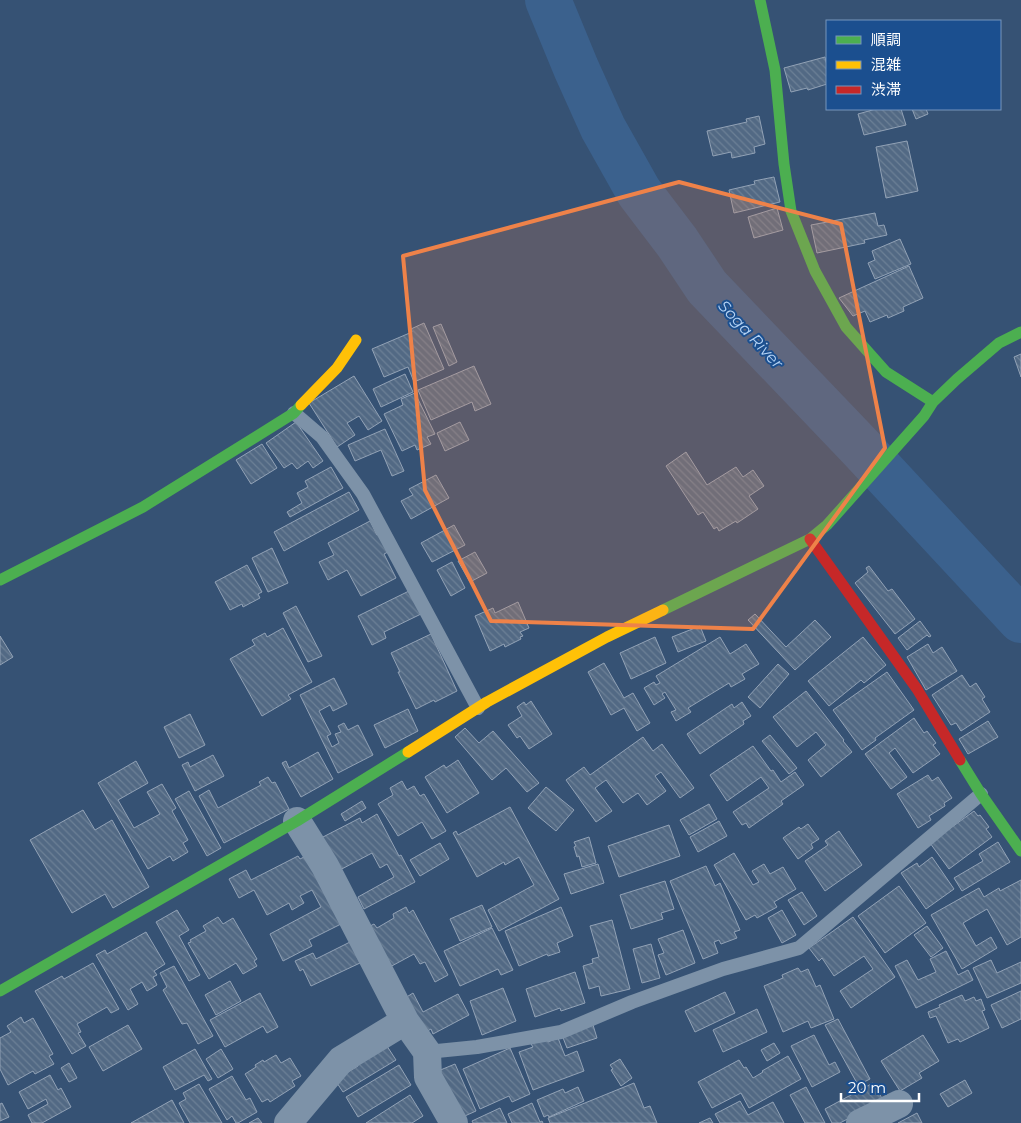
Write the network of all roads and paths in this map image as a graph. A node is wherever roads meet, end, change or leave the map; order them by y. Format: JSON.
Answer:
{"nodes":[{"id":1,"x":760,"y":0,"type":"edge"},
{"id":2,"x":1021,"y":332,"type":"edge"},
{"id":3,"x":356,"y":340,"type":"dead end"},
{"id":4,"x":933,"y":402,"type":"junction"},
{"id":5,"x":294,"y":413,"type":"junction"},
{"id":6,"x":810,"y":539,"type":"junction"},
{"id":7,"x":0,"y":580,"type":"edge"},
{"id":8,"x":478,"y":708,"type":"junction"},
{"id":9,"x":981,"y":794,"type":"junction"},
{"id":10,"x":297,"y":822,"type":"junction"},
{"id":11,"x":1021,"y":851,"type":"edge"},
{"id":12,"x":0,"y":991,"type":"edge"},
{"id":13,"x":405,"y":1021,"type":"junction"},
{"id":14,"x":427,"y":1052,"type":"junction"},
{"id":15,"x":900,"y":1104,"type":"dead end"},
{"id":16,"x":288,"y":1123,"type":"edge"},
{"id":17,"x":454,"y":1123,"type":"edge"},
{"id":18,"x":860,"y":1123,"type":"edge"}],
"edges":[{"from":1,"to":4,"type":"street"},
{"from":2,"to":4,"type":"street"},
{"from":3,"to":5,"type":"street"},
{"from":4,"to":6,"type":"street"},
{"from":5,"to":7,"type":"street"},
{"from":5,"to":8,"type":"lane"},
{"from":6,"to":8,"type":"street"},
{"from":6,"to":9,"type":"street"},
{"from":8,"to":10,"type":"street"},
{"from":9,"to":11,"type":"street"},
{"from":9,"to":14,"type":"lane"},
{"from":10,"to":12,"type":"street"},
{"from":10,"to":13,"type":"street"},
{"from":13,"to":14,"type":"street"},
{"from":13,"to":16,"type":"street"},
{"from":14,"to":17,"type":"street"},
{"from":15,"to":18,"type":"street"}]}
